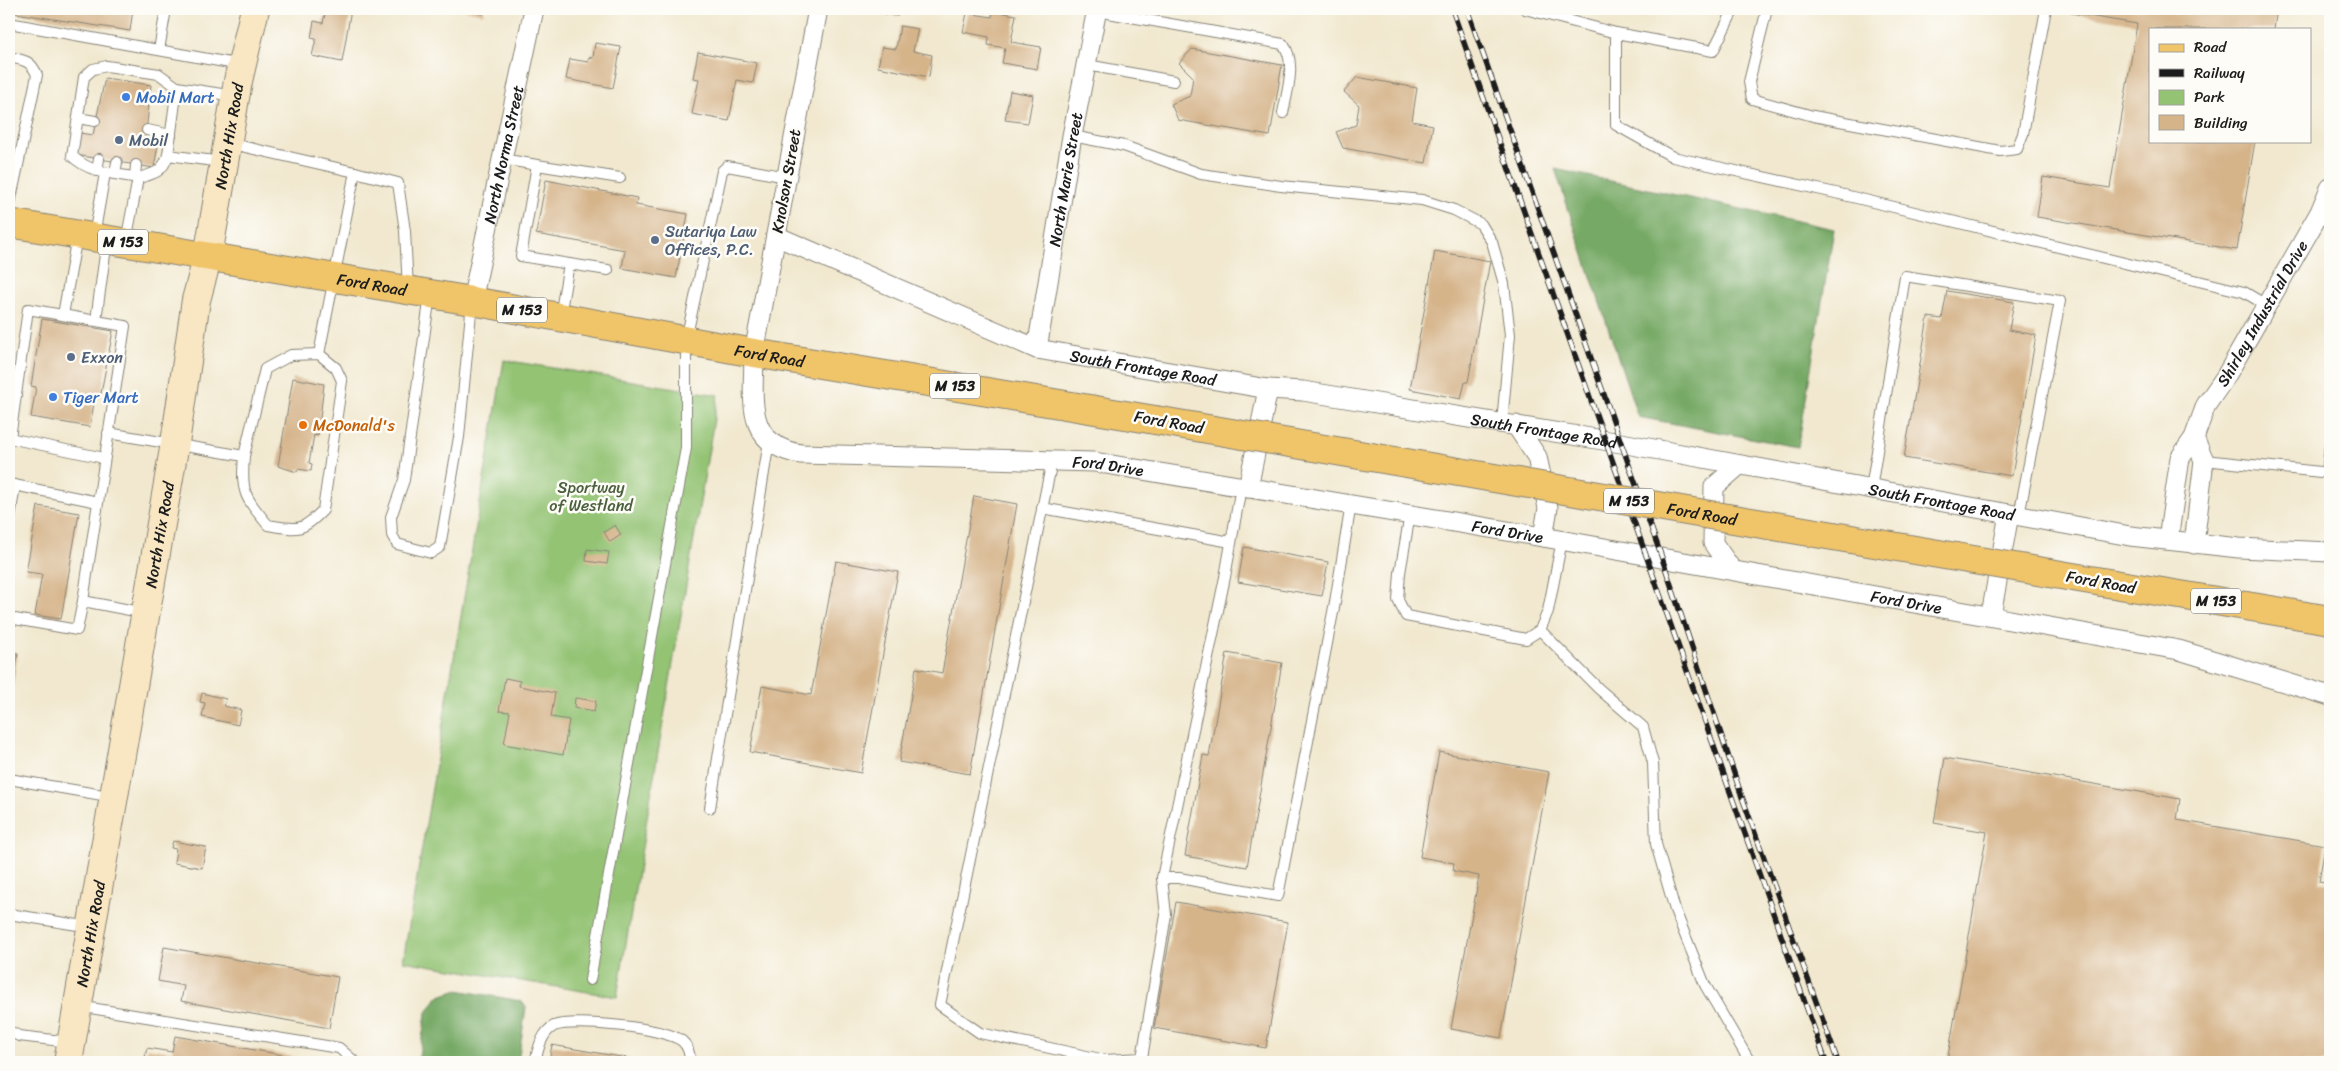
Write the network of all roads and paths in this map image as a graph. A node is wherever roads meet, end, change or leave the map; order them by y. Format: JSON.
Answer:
{"nodes":[{"id":1,"x":166,"y":9,"type":"edge"},
{"id":2,"x":255,"y":9,"type":"edge"},
{"id":3,"x":534,"y":9,"type":"edge"},
{"id":4,"x":818,"y":9,"type":"edge"},
{"id":5,"x":1525,"y":9,"type":"edge"},
{"id":6,"x":1734,"y":9,"type":"edge"},
{"id":7,"x":1767,"y":9,"type":"edge"},
{"id":8,"x":2046,"y":9,"type":"edge"},
{"id":9,"x":1097,"y":10,"type":"edge"},
{"id":10,"x":9,"y":22,"type":"edge"},
{"id":11,"x":1616,"y":33,"type":"junction"},
{"id":12,"x":159,"y":50,"type":"junction"},
{"id":13,"x":9,"y":57,"type":"edge"},
{"id":14,"x":242,"y":65,"type":"junction"},
{"id":15,"x":1087,"y":66,"type":"junction"},
{"id":16,"x":1174,"y":81,"type":"dead end"},
{"id":17,"x":177,"y":87,"type":"junction"},
{"id":18,"x":235,"y":96,"type":"junction"},
{"id":19,"x":1283,"y":113,"type":"dead end"},
{"id":20,"x":78,"y":118,"type":"junction"},
{"id":21,"x":95,"y":121,"type":"dead end"},
{"id":22,"x":147,"y":130,"type":"dead end"},
{"id":23,"x":171,"y":134,"type":"junction"},
{"id":24,"x":1072,"y":136,"type":"junction"},
{"id":25,"x":226,"y":152,"type":"junction"},
{"id":26,"x":168,"y":154,"type":"junction"},
{"id":27,"x":99,"y":159,"type":"dead end"},
{"id":28,"x":502,"y":159,"type":"junction"},
{"id":29,"x":117,"y":162,"type":"dead end"},
{"id":30,"x":136,"y":165,"type":"dead end"},
{"id":31,"x":537,"y":165,"type":"junction"},
{"id":32,"x":355,"y":172,"type":"junction"},
{"id":33,"x":106,"y":173,"type":"junction"},
{"id":34,"x":787,"y":177,"type":"junction"},
{"id":35,"x":136,"y":178,"type":"junction"},
{"id":36,"x":620,"y":178,"type":"dead end"},
{"id":37,"x":2330,"y":188,"type":"edge"},
{"id":38,"x":9,"y":208,"type":"edge"},
{"id":39,"x":9,"y":224,"type":"edge"},
{"id":40,"x":776,"y":236,"type":"junction"},
{"id":41,"x":101,"y":238,"type":"junction"},
{"id":42,"x":208,"y":256,"type":"junction"},
{"id":43,"x":569,"y":264,"type":"junction"},
{"id":44,"x":608,"y":270,"type":"dead end"},
{"id":45,"x":333,"y":277,"type":"junction"},
{"id":46,"x":419,"y":292,"type":"junction"},
{"id":47,"x":472,"y":301,"type":"junction"},
{"id":48,"x":2266,"y":305,"type":"junction"},
{"id":49,"x":63,"y":315,"type":"junction"},
{"id":50,"x":560,"y":317,"type":"junction"},
{"id":51,"x":96,"y":320,"type":"junction"},
{"id":52,"x":686,"y":340,"type":"junction"},
{"id":53,"x":1036,"y":349,"type":"junction"},
{"id":54,"x":754,"y":353,"type":"junction"},
{"id":55,"x":319,"y":354,"type":"junction"},
{"id":56,"x":1268,"y":389,"type":"junction"},
{"id":57,"x":1509,"y":424,"type":"junction"},
{"id":58,"x":108,"y":433,"type":"junction"},
{"id":59,"x":9,"y":438,"type":"edge"},
{"id":60,"x":2194,"y":438,"type":"junction"},
{"id":61,"x":769,"y":441,"type":"junction"},
{"id":62,"x":175,"y":443,"type":"junction"},
{"id":63,"x":2330,"y":444,"type":"edge"},
{"id":64,"x":244,"y":456,"type":"junction"},
{"id":65,"x":104,"y":458,"type":"junction"},
{"id":66,"x":2204,"y":460,"type":"junction"},
{"id":67,"x":1052,"y":461,"type":"junction"},
{"id":68,"x":1739,"y":465,"type":"junction"},
{"id":69,"x":2328,"y":473,"type":"edge"},
{"id":70,"x":12,"y":485,"type":"edge"},
{"id":71,"x":1244,"y":488,"type":"junction"},
{"id":72,"x":1871,"y":489,"type":"junction"},
{"id":73,"x":98,"y":502,"type":"junction"},
{"id":74,"x":1351,"y":504,"type":"junction"},
{"id":75,"x":1042,"y":508,"type":"junction"},
{"id":76,"x":1410,"y":514,"type":"junction"},
{"id":77,"x":2014,"y":515,"type":"junction"},
{"id":78,"x":9,"y":524,"type":"edge"},
{"id":79,"x":1543,"y":537,"type":"junction"},
{"id":80,"x":1562,"y":540,"type":"junction"},
{"id":81,"x":2168,"y":540,"type":"junction"},
{"id":82,"x":1231,"y":542,"type":"junction"},
{"id":83,"x":2194,"y":544,"type":"junction"},
{"id":84,"x":2330,"y":552,"type":"edge"},
{"id":85,"x":1732,"y":570,"type":"junction"},
{"id":86,"x":83,"y":602,"type":"junction"},
{"id":87,"x":146,"y":614,"type":"junction"},
{"id":88,"x":1991,"y":616,"type":"junction"},
{"id":89,"x":9,"y":618,"type":"edge"},
{"id":90,"x":2330,"y":620,"type":"edge"},
{"id":91,"x":1540,"y":630,"type":"junction"},
{"id":92,"x":2330,"y":696,"type":"edge"},
{"id":93,"x":9,"y":779,"type":"edge"},
{"id":94,"x":114,"y":797,"type":"junction"},
{"id":95,"x":710,"y":808,"type":"dead end"},
{"id":96,"x":1162,"y":878,"type":"junction"},
{"id":97,"x":9,"y":914,"type":"edge"},
{"id":98,"x":91,"y":928,"type":"junction"},
{"id":99,"x":590,"y":980,"type":"dead end"},
{"id":100,"x":78,"y":1006,"type":"junction"},
{"id":101,"x":9,"y":1031,"type":"edge"},
{"id":102,"x":69,"y":1052,"type":"edge"},
{"id":103,"x":356,"y":1062,"type":"edge"},
{"id":104,"x":535,"y":1062,"type":"edge"},
{"id":105,"x":690,"y":1062,"type":"edge"},
{"id":106,"x":1750,"y":1062,"type":"edge"}],
"edges":[{"from":1,"to":12,"type":"lane"},
{"from":2,"to":14,"type":"street","name":"North Hix Road"},
{"from":3,"to":28,"type":"street","name":"North Norma Street"},
{"from":4,"to":34,"type":"street","name":"Knolson Street"},
{"from":5,"to":11,"type":"lane"},
{"from":6,"to":11,"type":"lane"},
{"from":7,"to":8,"type":"lane"},
{"from":9,"to":15,"type":"street","name":"North Marie Street"},
{"from":9,"to":19,"type":"lane"},
{"from":10,"to":12,"type":"lane"},
{"from":11,"to":48,"type":"lane"},
{"from":12,"to":14,"type":"lane"},
{"from":13,"to":38,"type":"lane"},
{"from":14,"to":18,"type":"street","name":"North Hix Road"},
{"from":15,"to":16,"type":"lane"},
{"from":15,"to":24,"type":"street","name":"North Marie Street"},
{"from":17,"to":18,"type":"lane"},
{"from":17,"to":20,"type":"lane"},
{"from":17,"to":23,"type":"lane"},
{"from":18,"to":25,"type":"street","name":"North Hix Road"},
{"from":20,"to":21,"type":"lane"},
{"from":20,"to":33,"type":"lane"},
{"from":22,"to":23,"type":"lane"},
{"from":23,"to":26,"type":"lane"},
{"from":24,"to":53,"type":"street","name":"North Marie Street"},
{"from":24,"to":57,"type":"lane"},
{"from":25,"to":26,"type":"lane"},
{"from":25,"to":32,"type":"lane"},
{"from":25,"to":42,"type":"street","name":"North Hix Road"},
{"from":26,"to":35,"type":"lane"},
{"from":27,"to":33,"type":"lane"},
{"from":28,"to":31,"type":"lane"},
{"from":28,"to":47,"type":"street","name":"North Norma Street"},
{"from":29,"to":33,"type":"lane"},
{"from":30,"to":35,"type":"lane"},
{"from":31,"to":36,"type":"lane"},
{"from":31,"to":43,"type":"lane"},
{"from":32,"to":45,"type":"lane"},
{"from":32,"to":46,"type":"lane"},
{"from":33,"to":35,"type":"lane"},
{"from":33,"to":41,"type":"lane"},
{"from":34,"to":40,"type":"street","name":"Knolson Street"},
{"from":34,"to":52,"type":"lane"},
{"from":35,"to":41,"type":"lane"},
{"from":37,"to":48,"type":"street","name":"Shirley Industrial Drive"},
{"from":39,"to":41,"type":"main road","name":"Ford Road","number":"M 153"},
{"from":40,"to":53,"type":"street","name":"South Frontage Road"},
{"from":40,"to":54,"type":"street","name":"Knolson Street"},
{"from":41,"to":42,"type":"main road","name":"Ford Road","number":"M 153"},
{"from":41,"to":49,"type":"lane"},
{"from":41,"to":51,"type":"lane"},
{"from":42,"to":45,"type":"main road","name":"Ford Road","number":"M 153"},
{"from":42,"to":62,"type":"street","name":"North Hix Road"},
{"from":43,"to":44,"type":"lane"},
{"from":43,"to":50,"type":"lane"},
{"from":45,"to":46,"type":"main road","name":"Ford Road","number":"M 153"},
{"from":45,"to":55,"type":"lane"},
{"from":46,"to":47,"type":"main road","name":"Ford Road","number":"M 153"},
{"from":46,"to":47,"type":"lane"},
{"from":47,"to":50,"type":"main road","name":"Ford Road","number":"M 153"},
{"from":48,"to":60,"type":"street","name":"Shirley Industrial Drive"},
{"from":49,"to":51,"type":"lane"},
{"from":49,"to":59,"type":"lane"},
{"from":50,"to":52,"type":"main road","name":"Ford Road","number":"M 153"},
{"from":51,"to":58,"type":"lane"},
{"from":52,"to":54,"type":"main road","name":"Ford Road","number":"M 153"},
{"from":52,"to":99,"type":"lane"},
{"from":53,"to":56,"type":"street","name":"South Frontage Road"},
{"from":54,"to":61,"type":"street"},
{"from":54,"to":90,"type":"main road","name":"Ford Road","number":"M 153","bridge":true},
{"from":55,"to":64,"type":"lane"},
{"from":55,"to":64,"type":"lane"},
{"from":56,"to":57,"type":"street","name":"South Frontage Road"},
{"from":56,"to":71,"type":"street"},
{"from":57,"to":68,"type":"street","name":"South Frontage Road"},
{"from":57,"to":79,"type":"street"},
{"from":58,"to":62,"type":"lane"},
{"from":58,"to":65,"type":"lane"},
{"from":59,"to":65,"type":"lane"},
{"from":60,"to":66,"type":"street"},
{"from":60,"to":81,"type":"street","name":"Shirley Industrial Drive"},
{"from":61,"to":67,"type":"street","name":"Ford Drive"},
{"from":61,"to":95,"type":"lane"},
{"from":62,"to":64,"type":"lane"},
{"from":62,"to":87,"type":"street","name":"North Hix Road"},
{"from":63,"to":69,"type":"lane"},
{"from":65,"to":73,"type":"lane"},
{"from":66,"to":69,"type":"lane"},
{"from":66,"to":83,"type":"street"},
{"from":67,"to":71,"type":"street","name":"Ford Drive"},
{"from":67,"to":75,"type":"lane"},
{"from":68,"to":72,"type":"street","name":"South Frontage Road"},
{"from":68,"to":85,"type":"street"},
{"from":70,"to":73,"type":"lane"},
{"from":70,"to":78,"type":"lane"},
{"from":71,"to":74,"type":"street","name":"Ford Drive"},
{"from":71,"to":82,"type":"lane"},
{"from":72,"to":77,"type":"street","name":"South Frontage Road"},
{"from":72,"to":77,"type":"lane"},
{"from":73,"to":86,"type":"lane"},
{"from":74,"to":76,"type":"street","name":"Ford Drive"},
{"from":74,"to":96,"type":"lane"},
{"from":75,"to":82,"type":"lane"},
{"from":75,"to":96,"type":"lane"},
{"from":76,"to":79,"type":"street","name":"Ford Drive"},
{"from":76,"to":91,"type":"lane"},
{"from":77,"to":81,"type":"street","name":"South Frontage Road"},
{"from":77,"to":88,"type":"street"},
{"from":79,"to":80,"type":"street","name":"Ford Drive"},
{"from":80,"to":85,"type":"street","name":"Ford Drive"},
{"from":80,"to":91,"type":"lane"},
{"from":81,"to":83,"type":"street","name":"South Frontage Road"},
{"from":82,"to":96,"type":"lane"},
{"from":83,"to":84,"type":"street","name":"South Frontage Road"},
{"from":85,"to":88,"type":"street","name":"Ford Drive"},
{"from":86,"to":87,"type":"lane"},
{"from":86,"to":89,"type":"lane"},
{"from":87,"to":94,"type":"street","name":"North Hix Road"},
{"from":88,"to":92,"type":"street","name":"Ford Drive"},
{"from":91,"to":106,"type":"lane"},
{"from":93,"to":94,"type":"lane"},
{"from":94,"to":98,"type":"street","name":"North Hix Road"},
{"from":97,"to":98,"type":"lane"},
{"from":98,"to":100,"type":"street","name":"North Hix Road"},
{"from":100,"to":102,"type":"street","name":"North Hix Road"},
{"from":100,"to":103,"type":"lane"},
{"from":101,"to":102,"type":"lane"},
{"from":104,"to":105,"type":"lane"}]}
